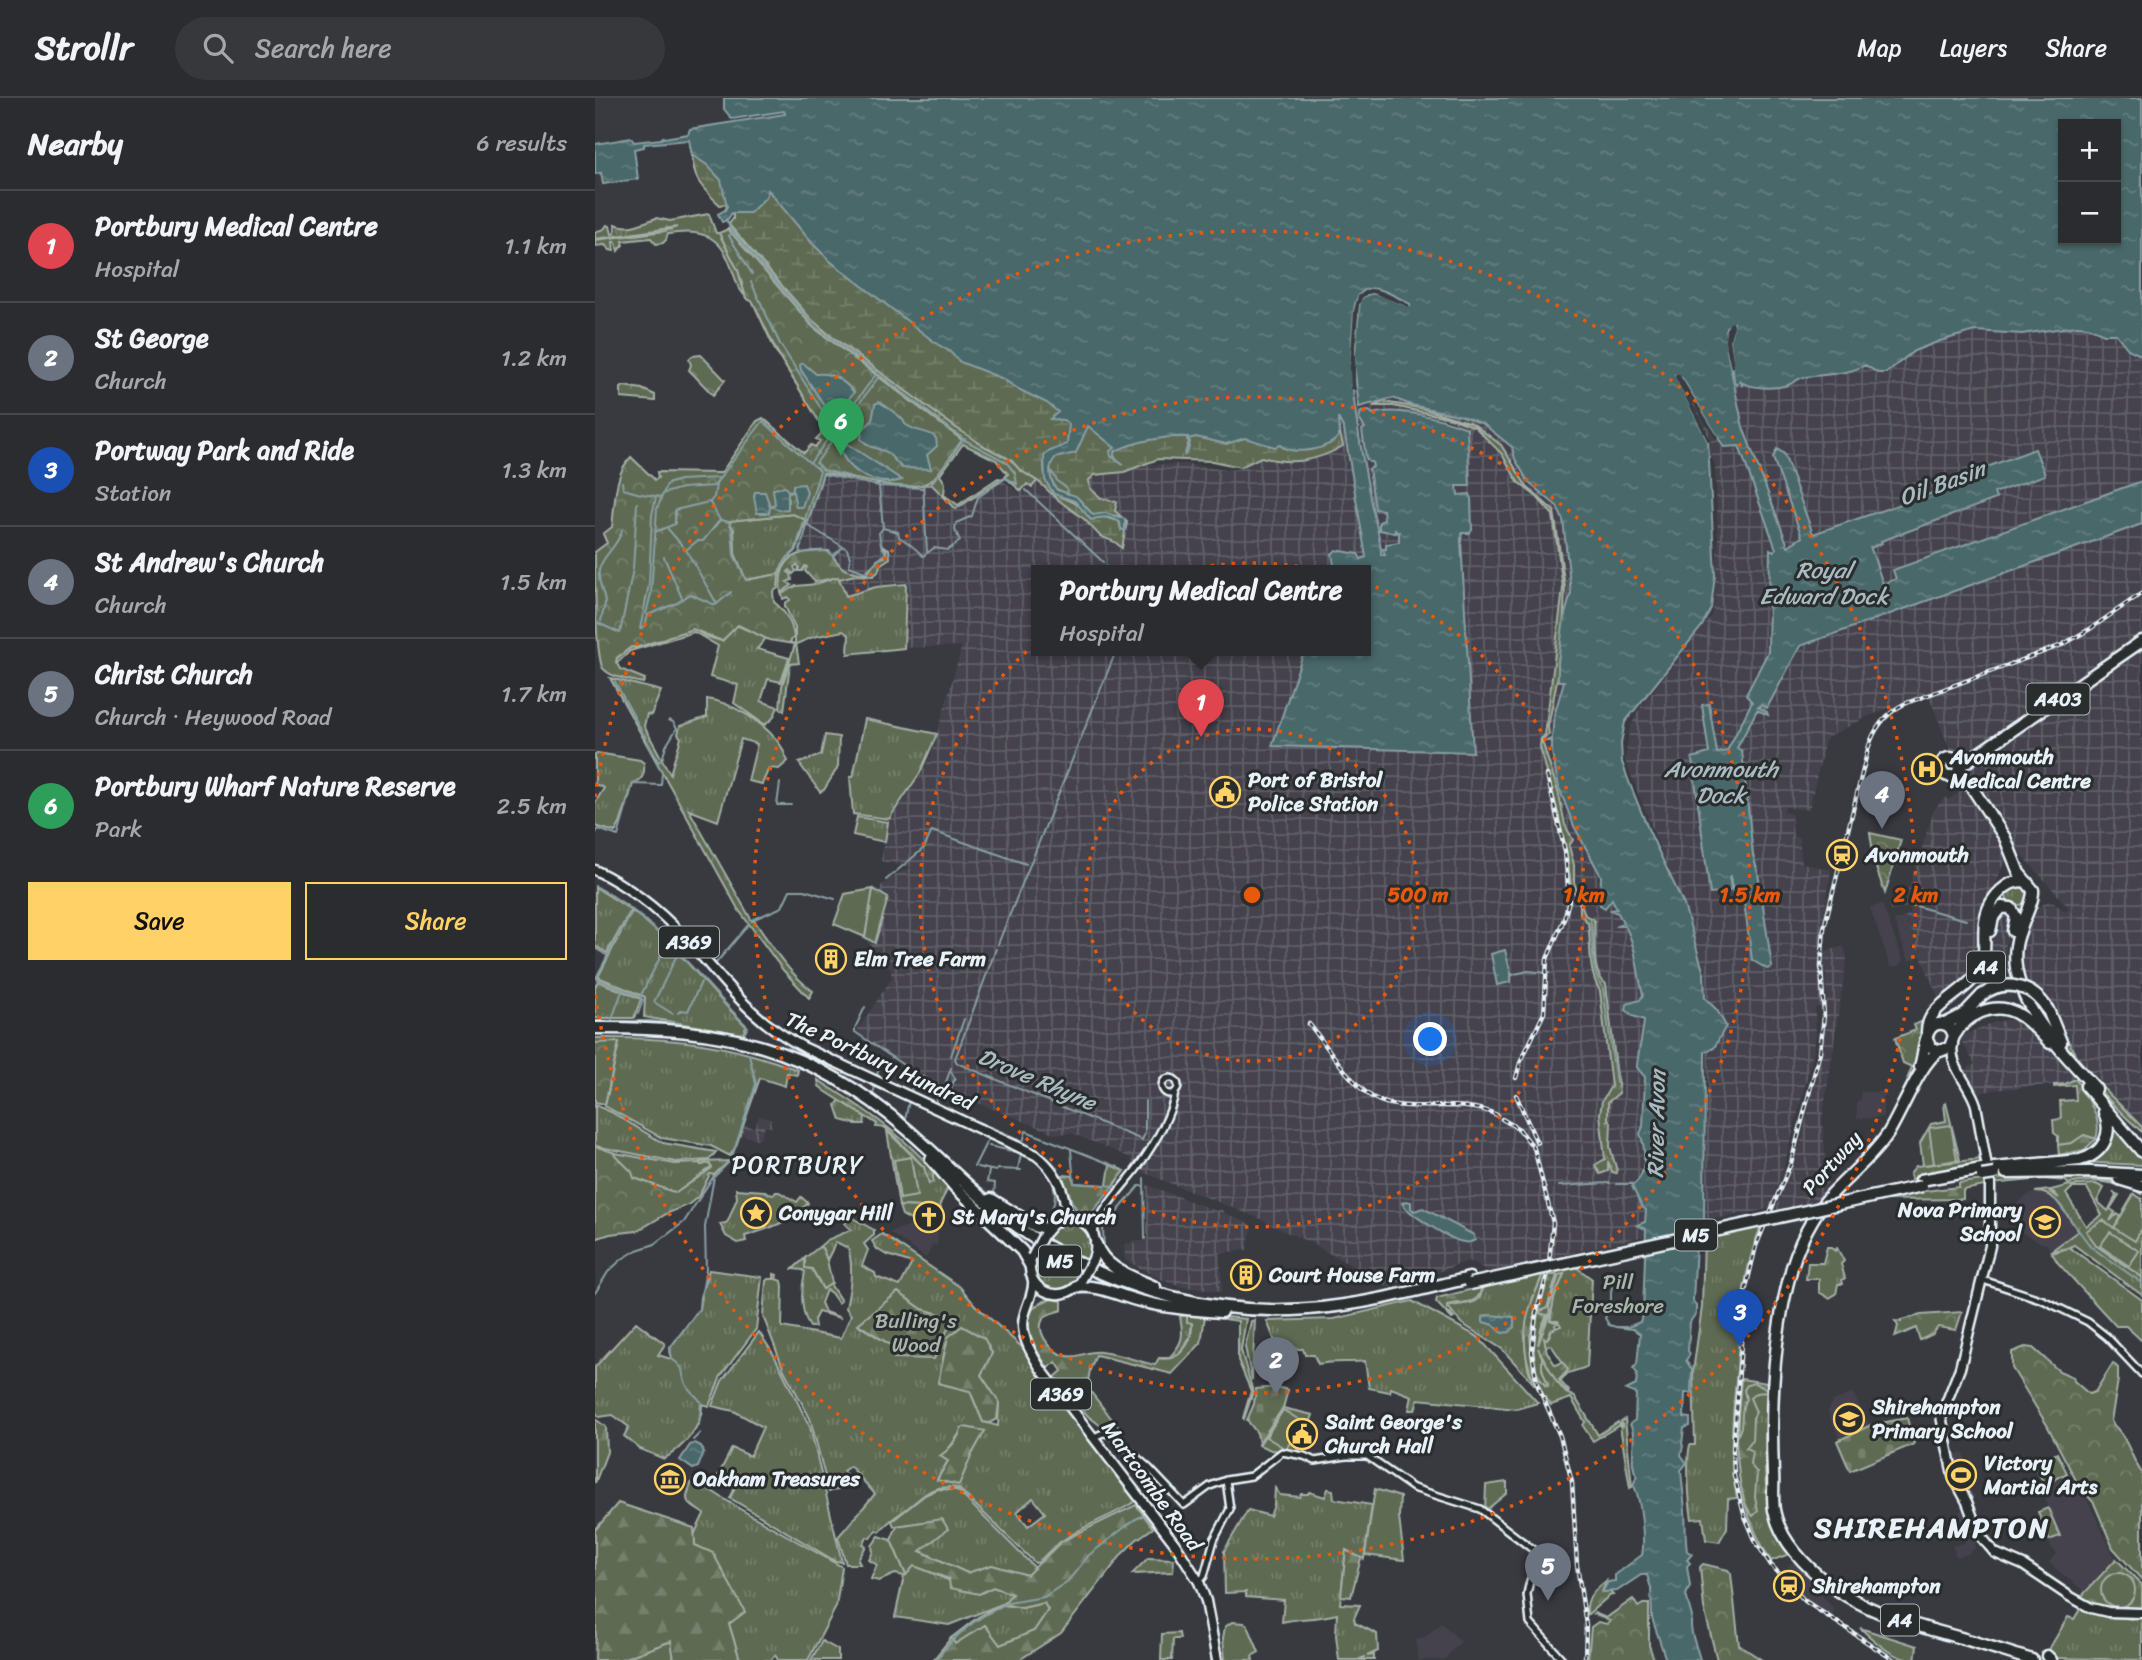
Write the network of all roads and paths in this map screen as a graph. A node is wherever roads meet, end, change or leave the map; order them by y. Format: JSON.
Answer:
{"nodes":[{"id":1,"x":2142,"y":641,"type":"edge"},
{"id":2,"x":1956,"y":767,"type":"junction"},
{"id":3,"x":595,"y":870,"type":"edge"},
{"id":4,"x":2027,"y":882,"type":"junction"},
{"id":5,"x":2003,"y":889,"type":"junction"},
{"id":6,"x":2030,"y":903,"type":"junction"},
{"id":7,"x":2011,"y":908,"type":"junction"},
{"id":8,"x":1944,"y":1024,"type":"junction"},
{"id":9,"x":595,"y":1031,"type":"edge"},
{"id":10,"x":1927,"y":1036,"type":"junction"},
{"id":11,"x":1953,"y":1040,"type":"junction"},
{"id":12,"x":1940,"y":1051,"type":"junction"},
{"id":13,"x":2057,"y":1051,"type":"junction"},
{"id":14,"x":2084,"y":1083,"type":"junction"},
{"id":15,"x":2096,"y":1089,"type":"junction"},
{"id":16,"x":1175,"y":1093,"type":"junction"},
{"id":17,"x":1167,"y":1094,"type":"junction"},
{"id":18,"x":1170,"y":1106,"type":"junction"},
{"id":19,"x":2142,"y":1143,"type":"edge"},
{"id":20,"x":2142,"y":1152,"type":"edge"},
{"id":21,"x":929,"y":1157,"type":"junction"},
{"id":22,"x":2015,"y":1166,"type":"junction"},
{"id":23,"x":947,"y":1167,"type":"junction"},
{"id":24,"x":2142,"y":1169,"type":"edge"},
{"id":25,"x":1994,"y":1171,"type":"junction"},
{"id":26,"x":2052,"y":1171,"type":"junction"},
{"id":27,"x":2142,"y":1175,"type":"edge"},
{"id":28,"x":2142,"y":1186,"type":"edge"},
{"id":29,"x":1061,"y":1189,"type":"junction"},
{"id":30,"x":1104,"y":1211,"type":"junction"},
{"id":31,"x":1990,"y":1215,"type":"junction"},
{"id":32,"x":1072,"y":1218,"type":"junction"},
{"id":33,"x":1082,"y":1221,"type":"junction"},
{"id":34,"x":1048,"y":1228,"type":"junction"},
{"id":35,"x":1095,"y":1239,"type":"junction"},
{"id":36,"x":1031,"y":1261,"type":"junction"},
{"id":37,"x":1983,"y":1280,"type":"junction"},
{"id":38,"x":1033,"y":1281,"type":"junction"},
{"id":39,"x":1079,"y":1284,"type":"junction"},
{"id":40,"x":1053,"y":1295,"type":"junction"},
{"id":41,"x":1402,"y":1297,"type":"junction"},
{"id":42,"x":1247,"y":1308,"type":"junction"},
{"id":43,"x":1219,"y":1311,"type":"junction"},
{"id":44,"x":1781,"y":1318,"type":"junction"},
{"id":45,"x":1029,"y":1346,"type":"junction"},
{"id":46,"x":2142,"y":1374,"type":"edge"},
{"id":47,"x":1095,"y":1439,"type":"junction"},
{"id":48,"x":1226,"y":1480,"type":"junction"},
{"id":49,"x":1774,"y":1486,"type":"junction"},
{"id":50,"x":1199,"y":1582,"type":"junction"},
{"id":51,"x":2142,"y":1614,"type":"edge"},
{"id":52,"x":2047,"y":1659,"type":"edge"},
{"id":53,"x":1217,"y":1660,"type":"edge"},
{"id":54,"x":1563,"y":1660,"type":"edge"},
{"id":55,"x":2032,"y":1660,"type":"edge"}],
"edges":[{"from":1,"to":2,"type":"highway","number":"A403"},
{"from":2,"to":4,"type":"highway"},
{"from":2,"to":5,"type":"highway","number":"A4"},
{"from":3,"to":29,"type":"main road","name":"The Portbury Hundred","number":"A369"},
{"from":4,"to":5,"type":"highway"},
{"from":4,"to":6,"type":"highway"},
{"from":5,"to":7,"type":"highway"},
{"from":5,"to":10,"type":"highway","number":"A4"},
{"from":6,"to":7,"type":"highway"},
{"from":6,"to":15,"type":"highway"},
{"from":7,"to":8,"type":"highway","number":"A4"},
{"from":7,"to":13,"type":"highway","number":"M5"},
{"from":8,"to":10,"type":"highway"},
{"from":8,"to":11,"type":"highway"},
{"from":8,"to":15,"type":"highway","bridge":true},
{"from":9,"to":21,"type":"highway","number":"M5"},
{"from":9,"to":23,"type":"highway","number":"M5"},
{"from":10,"to":12,"type":"highway"},
{"from":10,"to":44,"type":"highway","name":"Portway","number":"A4"},
{"from":11,"to":12,"type":"highway"},
{"from":11,"to":13,"type":"highway","number":"M5"},
{"from":11,"to":31,"type":"main road"},
{"from":12,"to":31,"type":"main road"},
{"from":12,"to":44,"type":"highway","name":"Portway","number":"A4"},
{"from":13,"to":14,"type":"highway","number":"M5"},
{"from":14,"to":20,"type":"highway","number":"M5"},
{"from":14,"to":22,"type":"highway","number":"M5"},
{"from":15,"to":19,"type":"highway"},
{"from":16,"to":17,"type":"street"},
{"from":16,"to":17,"type":"street"},
{"from":16,"to":18,"type":"street"},
{"from":17,"to":18,"type":"street"},
{"from":18,"to":30,"type":"street"},
{"from":21,"to":36,"type":"highway","number":"M5"},
{"from":21,"to":43,"type":"highway","number":"M5"},
{"from":22,"to":24,"type":"highway","number":"M5"},
{"from":22,"to":25,"type":"highway","number":"M5"},
{"from":23,"to":34,"type":"highway","number":"M5"},
{"from":23,"to":42,"type":"highway","number":"M5"},
{"from":25,"to":26,"type":"highway","number":"M5"},
{"from":25,"to":41,"type":"highway","number":"M5"},
{"from":26,"to":27,"type":"highway","number":"M5"},
{"from":26,"to":28,"type":"highway"},
{"from":29,"to":32,"type":"main road","name":"The Portbury Hundred"},
{"from":29,"to":34,"type":"main road"},
{"from":30,"to":33,"type":"street"},
{"from":30,"to":35,"type":"street"},
{"from":31,"to":37,"type":"main road"},
{"from":32,"to":33,"type":"main road"},
{"from":32,"to":34,"type":"main road"},
{"from":33,"to":35,"type":"main road"},
{"from":34,"to":36,"type":"main road","bridge":true},
{"from":35,"to":39,"type":"main road","bridge":true},
{"from":35,"to":42,"type":"highway","number":"M5"},
{"from":36,"to":38,"type":"main road","number":"A369"},
{"from":37,"to":46,"type":"street"},
{"from":37,"to":51,"type":"main road"},
{"from":38,"to":40,"type":"main road"},
{"from":38,"to":45,"type":"main road","name":"Martcombe Road","number":"A369"},
{"from":39,"to":40,"type":"main road","number":"A369"},
{"from":39,"to":43,"type":"highway","number":"M5"},
{"from":40,"to":45,"type":"main road","name":"Martcombe Road","number":"A369"},
{"from":41,"to":42,"type":"highway","number":"M5"},
{"from":41,"to":43,"type":"highway","number":"M5"},
{"from":44,"to":49,"type":"highway","name":"Portway","number":"A4"},
{"from":45,"to":47,"type":"main road","name":"Martcombe Road","number":"A369"},
{"from":47,"to":48,"type":"street"},
{"from":47,"to":50,"type":"main road","name":"Martcombe Road","number":"A369"},
{"from":48,"to":50,"type":"street"},
{"from":48,"to":54,"type":"street"},
{"from":49,"to":52,"type":"highway","name":"Portway","number":"A4"},
{"from":49,"to":55,"type":"highway","name":"Portway","number":"A4"},
{"from":50,"to":53,"type":"main road","name":"Martcombe Road","number":"A369"}]}
